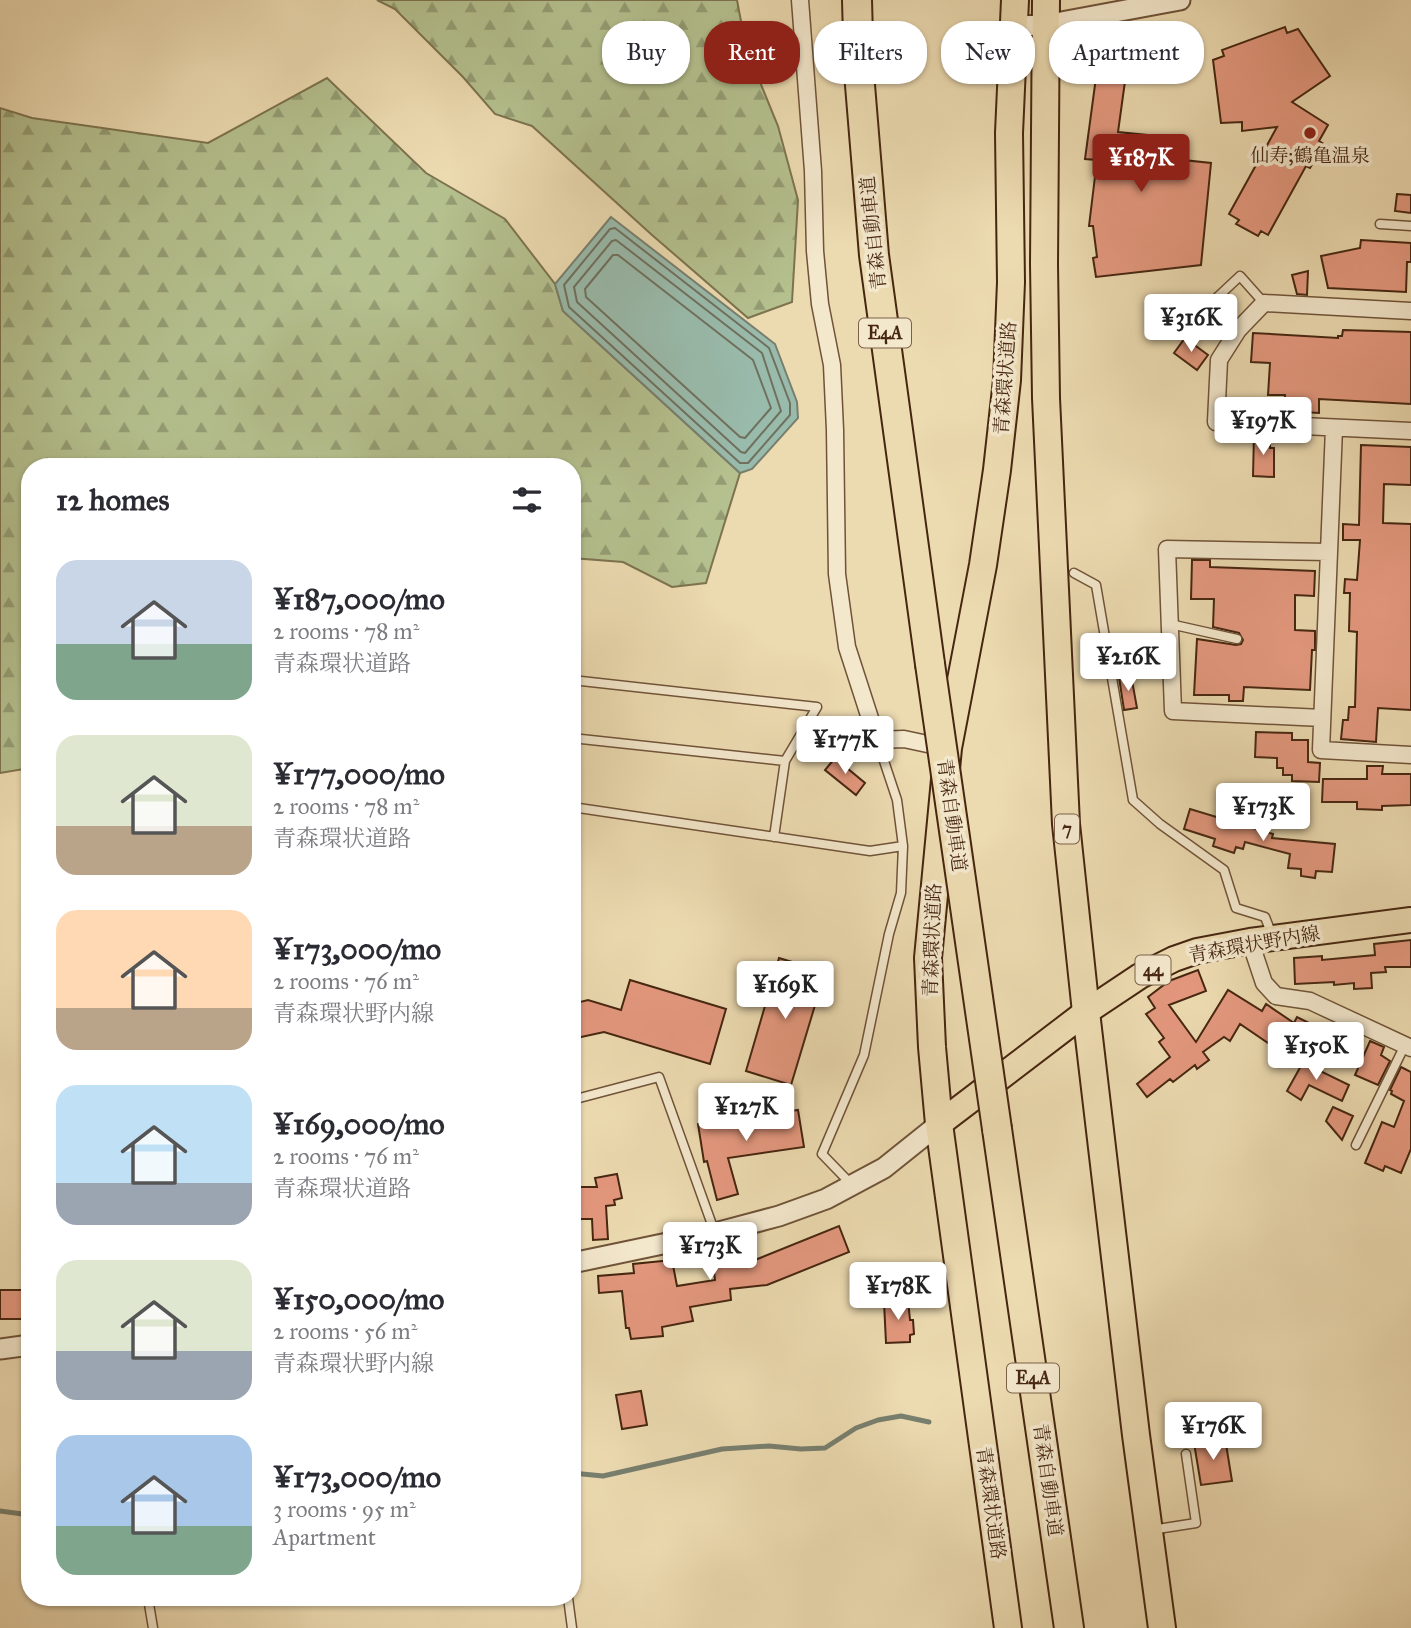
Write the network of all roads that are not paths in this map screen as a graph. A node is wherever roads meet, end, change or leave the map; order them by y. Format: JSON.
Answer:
{"nodes":[{"id":1,"x":800,"y":0,"type":"edge"},
{"id":2,"x":857,"y":0,"type":"edge"},
{"id":3,"x":1180,"y":0,"type":"edge"},
{"id":4,"x":1046,"y":12,"type":"edge"},
{"id":5,"x":1014,"y":13,"type":"edge"},
{"id":6,"x":1380,"y":224,"type":"dead end"},
{"id":7,"x":1411,"y":226,"type":"edge"},
{"id":8,"x":1264,"y":303,"type":"junction"},
{"id":9,"x":1411,"y":311,"type":"edge"},
{"id":10,"x":1193,"y":320,"type":"dead end"},
{"id":11,"x":1334,"y":428,"type":"junction"},
{"id":12,"x":1411,"y":431,"type":"edge"},
{"id":13,"x":1329,"y":552,"type":"junction"},
{"id":14,"x":1073,"y":573,"type":"dead end"},
{"id":15,"x":1170,"y":624,"type":"junction"},
{"id":16,"x":1237,"y":639,"type":"dead end"},
{"id":17,"x":581,"y":681,"type":"edge"},
{"id":18,"x":1322,"y":718,"type":"junction"},
{"id":19,"x":581,"y":739,"type":"edge"},
{"id":20,"x":877,"y":740,"type":"junction"},
{"id":21,"x":948,"y":748,"type":"junction"},
{"id":22,"x":1411,"y":755,"type":"edge"},
{"id":23,"x":785,"y":761,"type":"junction"},
{"id":24,"x":581,"y":808,"type":"edge"},
{"id":25,"x":774,"y":837,"type":"junction"},
{"id":26,"x":904,"y":846,"type":"junction"},
{"id":27,"x":1411,"y":920,"type":"edge"},
{"id":28,"x":1261,"y":939,"type":"junction"},
{"id":29,"x":1086,"y":1012,"type":"junction"},
{"id":30,"x":1408,"y":1047,"type":"edge"},
{"id":31,"x":581,"y":1098,"type":"edge"},
{"id":32,"x":939,"y":1124,"type":"junction"},
{"id":33,"x":1356,"y":1145,"type":"dead end"},
{"id":34,"x":853,"y":1186,"type":"junction"},
{"id":35,"x":715,"y":1233,"type":"junction"},
{"id":36,"x":581,"y":1260,"type":"edge"},
{"id":37,"x":21,"y":1346,"type":"edge"},
{"id":38,"x":0,"y":1349,"type":"edge"},
{"id":39,"x":1186,"y":1454,"type":"dead end"},
{"id":40,"x":1149,"y":1530,"type":"junction"},
{"id":41,"x":149,"y":1606,"type":"edge"},
{"id":42,"x":569,"y":1606,"type":"edge"},
{"id":43,"x":153,"y":1628,"type":"edge"},
{"id":44,"x":572,"y":1628,"type":"edge"},
{"id":45,"x":1008,"y":1628,"type":"edge"},
{"id":46,"x":1069,"y":1628,"type":"edge"},
{"id":47,"x":1163,"y":1628,"type":"edge"}],
"edges":[{"from":1,"to":20,"type":"street"},
{"from":2,"to":46,"type":"highway","name":"青森自動車道","number":"E4A","bridge":true},
{"from":3,"to":4,"type":"street"},
{"from":4,"to":5,"type":"street"},
{"from":4,"to":29,"type":"highway","name":"青森環状道路","number":"7"},
{"from":5,"to":21,"type":"highway","name":"青森環状道路"},
{"from":6,"to":7,"type":"lane"},
{"from":8,"to":9,"type":"street"},
{"from":8,"to":10,"type":"lane"},
{"from":8,"to":11,"type":"street"},
{"from":11,"to":12,"type":"street"},
{"from":11,"to":13,"type":"street"},
{"from":13,"to":15,"type":"street"},
{"from":13,"to":18,"type":"street"},
{"from":14,"to":28,"type":"lane"},
{"from":15,"to":16,"type":"lane"},
{"from":15,"to":18,"type":"street"},
{"from":17,"to":23,"type":"lane"},
{"from":18,"to":22,"type":"street"},
{"from":19,"to":23,"type":"lane"},
{"from":20,"to":21,"type":"street"},
{"from":20,"to":26,"type":"lane"},
{"from":21,"to":32,"type":"highway","name":"青森環状道路"},
{"from":23,"to":25,"type":"lane"},
{"from":24,"to":25,"type":"lane"},
{"from":25,"to":26,"type":"lane"},
{"from":26,"to":34,"type":"lane"},
{"from":27,"to":28,"type":"main road","name":"青森環状野内線","number":"44"},
{"from":28,"to":29,"type":"main road","name":"青森環状野内線","number":"44"},
{"from":28,"to":30,"type":"street"},
{"from":29,"to":32,"type":"main road","name":"青森環状野内線","number":"44"},
{"from":29,"to":40,"type":"highway","name":"青森環状道路","number":"7"},
{"from":30,"to":33,"type":"lane"},
{"from":31,"to":35,"type":"lane"},
{"from":32,"to":34,"type":"street"},
{"from":32,"to":45,"type":"highway","name":"青森環状道路"},
{"from":34,"to":35,"type":"street"},
{"from":35,"to":36,"type":"street"},
{"from":37,"to":38,"type":"street"},
{"from":39,"to":40,"type":"lane"},
{"from":40,"to":47,"type":"highway","name":"青森環状道路","number":"7"},
{"from":41,"to":43,"type":"lane"},
{"from":42,"to":44,"type":"lane"}]}
